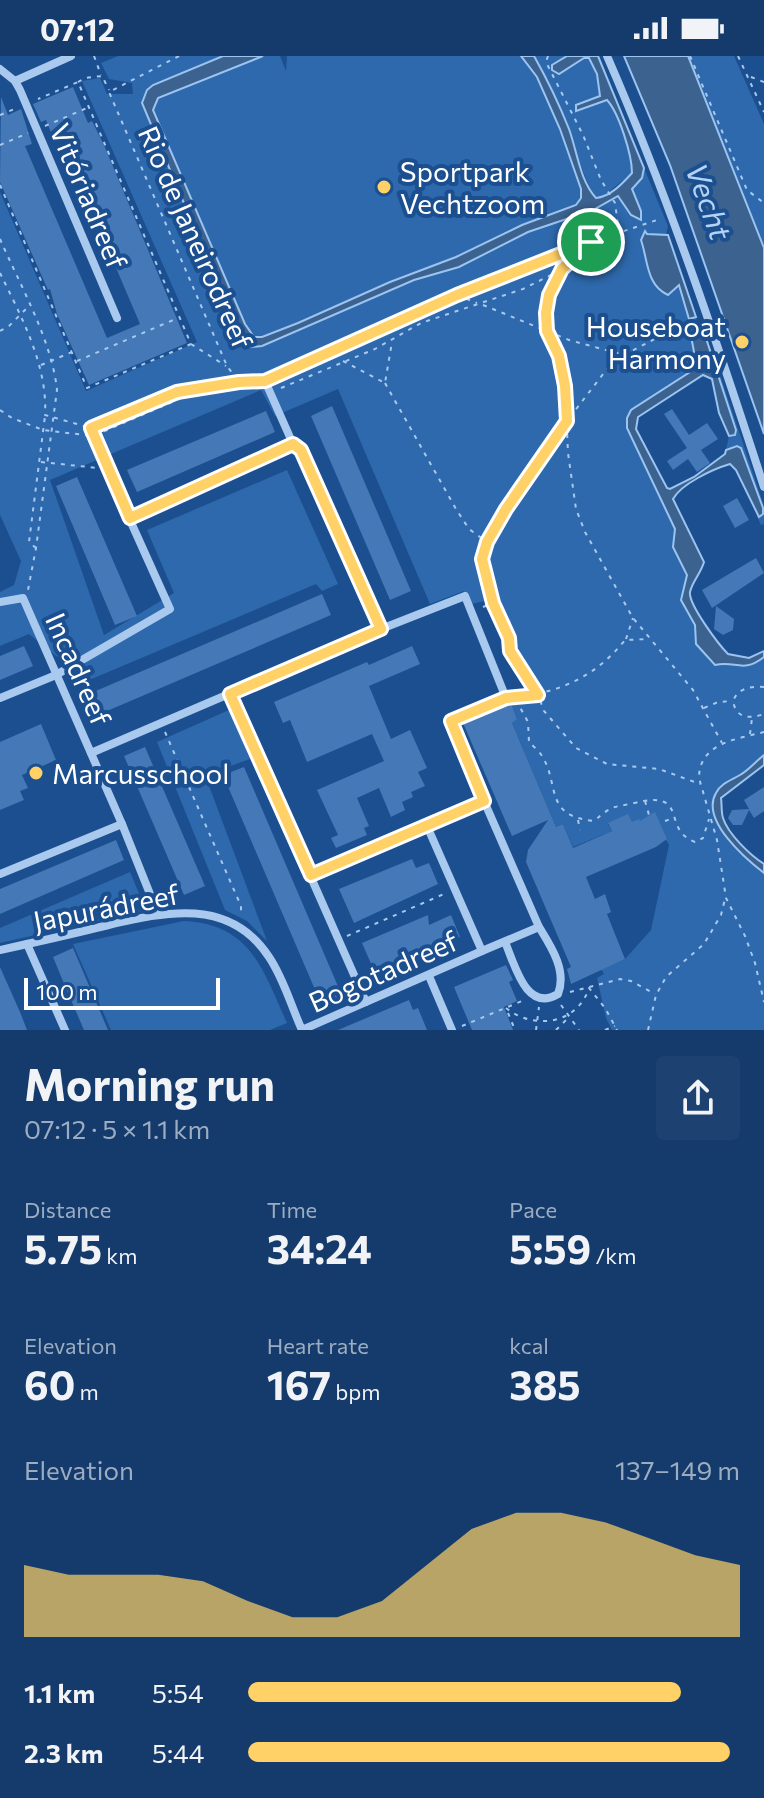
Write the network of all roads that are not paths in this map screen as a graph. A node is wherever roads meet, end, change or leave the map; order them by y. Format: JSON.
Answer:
{"nodes":[{"id":1,"x":71,"y":56,"type":"edge"},
{"id":2,"x":607,"y":56,"type":"edge"},
{"id":3,"x":0,"y":69,"type":"edge"},
{"id":4,"x":15,"y":81,"type":"junction"},
{"id":5,"x":117,"y":318,"type":"dead end"},
{"id":6,"x":265,"y":381,"type":"road end"},
{"id":7,"x":293,"y":444,"type":"junction"},
{"id":8,"x":107,"y":469,"type":"road end"},
{"id":9,"x":764,"y":487,"type":"edge"},
{"id":10,"x":130,"y":518,"type":"junction"},
{"id":11,"x":0,"y":602,"type":"edge"},
{"id":12,"x":381,"y":629,"type":"junction"},
{"id":13,"x":56,"y":675,"type":"junction"},
{"id":14,"x":230,"y":694,"type":"junction"},
{"id":15,"x":0,"y":698,"type":"edge"},
{"id":16,"x":506,"y":698,"type":"road end"},
{"id":17,"x":91,"y":753,"type":"junction"},
{"id":18,"x":122,"y":824,"type":"junction"},
{"id":19,"x":427,"y":826,"type":"junction"},
{"id":20,"x":0,"y":874,"type":"edge"},
{"id":21,"x":311,"y":875,"type":"junction"},
{"id":22,"x":158,"y":914,"type":"junction"},
{"id":23,"x":539,"y":927,"type":"junction"},
{"id":24,"x":505,"y":942,"type":"junction"},
{"id":25,"x":27,"y":944,"type":"junction"},
{"id":26,"x":0,"y":950,"type":"edge"},
{"id":27,"x":482,"y":951,"type":"junction"},
{"id":28,"x":429,"y":976,"type":"junction"},
{"id":29,"x":366,"y":1002,"type":"junction"},
{"id":30,"x":65,"y":1030,"type":"edge"},
{"id":31,"x":302,"y":1030,"type":"edge"},
{"id":32,"x":452,"y":1030,"type":"edge"}],
"edges":[{"from":1,"to":4,"type":"street"},
{"from":2,"to":9,"type":"street"},
{"from":3,"to":4,"type":"street"},
{"from":4,"to":5,"type":"street","name":"Vitóriadreef"},
{"from":6,"to":7,"type":"street","name":"Rio de Janeirodreef"},
{"from":7,"to":10,"type":"street"},
{"from":7,"to":12,"type":"street","name":"Rio de Janeirodreef"},
{"from":8,"to":10,"type":"street"},
{"from":10,"to":13,"type":"street"},
{"from":11,"to":13,"type":"street","name":"Incadreef"},
{"from":12,"to":14,"type":"street"},
{"from":12,"to":16,"type":"street"},
{"from":13,"to":15,"type":"street"},
{"from":13,"to":17,"type":"street","name":"Incadreef"},
{"from":14,"to":17,"type":"street"},
{"from":14,"to":21,"type":"street"},
{"from":17,"to":18,"type":"street","name":"Incadreef"},
{"from":18,"to":20,"type":"street"},
{"from":18,"to":22,"type":"street","name":"Incadreef"},
{"from":19,"to":21,"type":"street"},
{"from":19,"to":23,"type":"street"},
{"from":19,"to":27,"type":"street"},
{"from":21,"to":29,"type":"street"},
{"from":22,"to":25,"type":"street","name":"Japurádreef"},
{"from":22,"to":31,"type":"street","name":"Japurádreef"},
{"from":23,"to":24,"type":"street","name":"Bogotadreef"},
{"from":23,"to":24,"type":"street"},
{"from":24,"to":27,"type":"street","name":"Bogotadreef"},
{"from":25,"to":26,"type":"street","name":"Japurádreef"},
{"from":25,"to":30,"type":"street"},
{"from":27,"to":28,"type":"street","name":"Bogotadreef"},
{"from":28,"to":29,"type":"street","name":"Bogotadreef"},
{"from":28,"to":32,"type":"street"},
{"from":29,"to":31,"type":"street","name":"Bogotadreef"}]}
